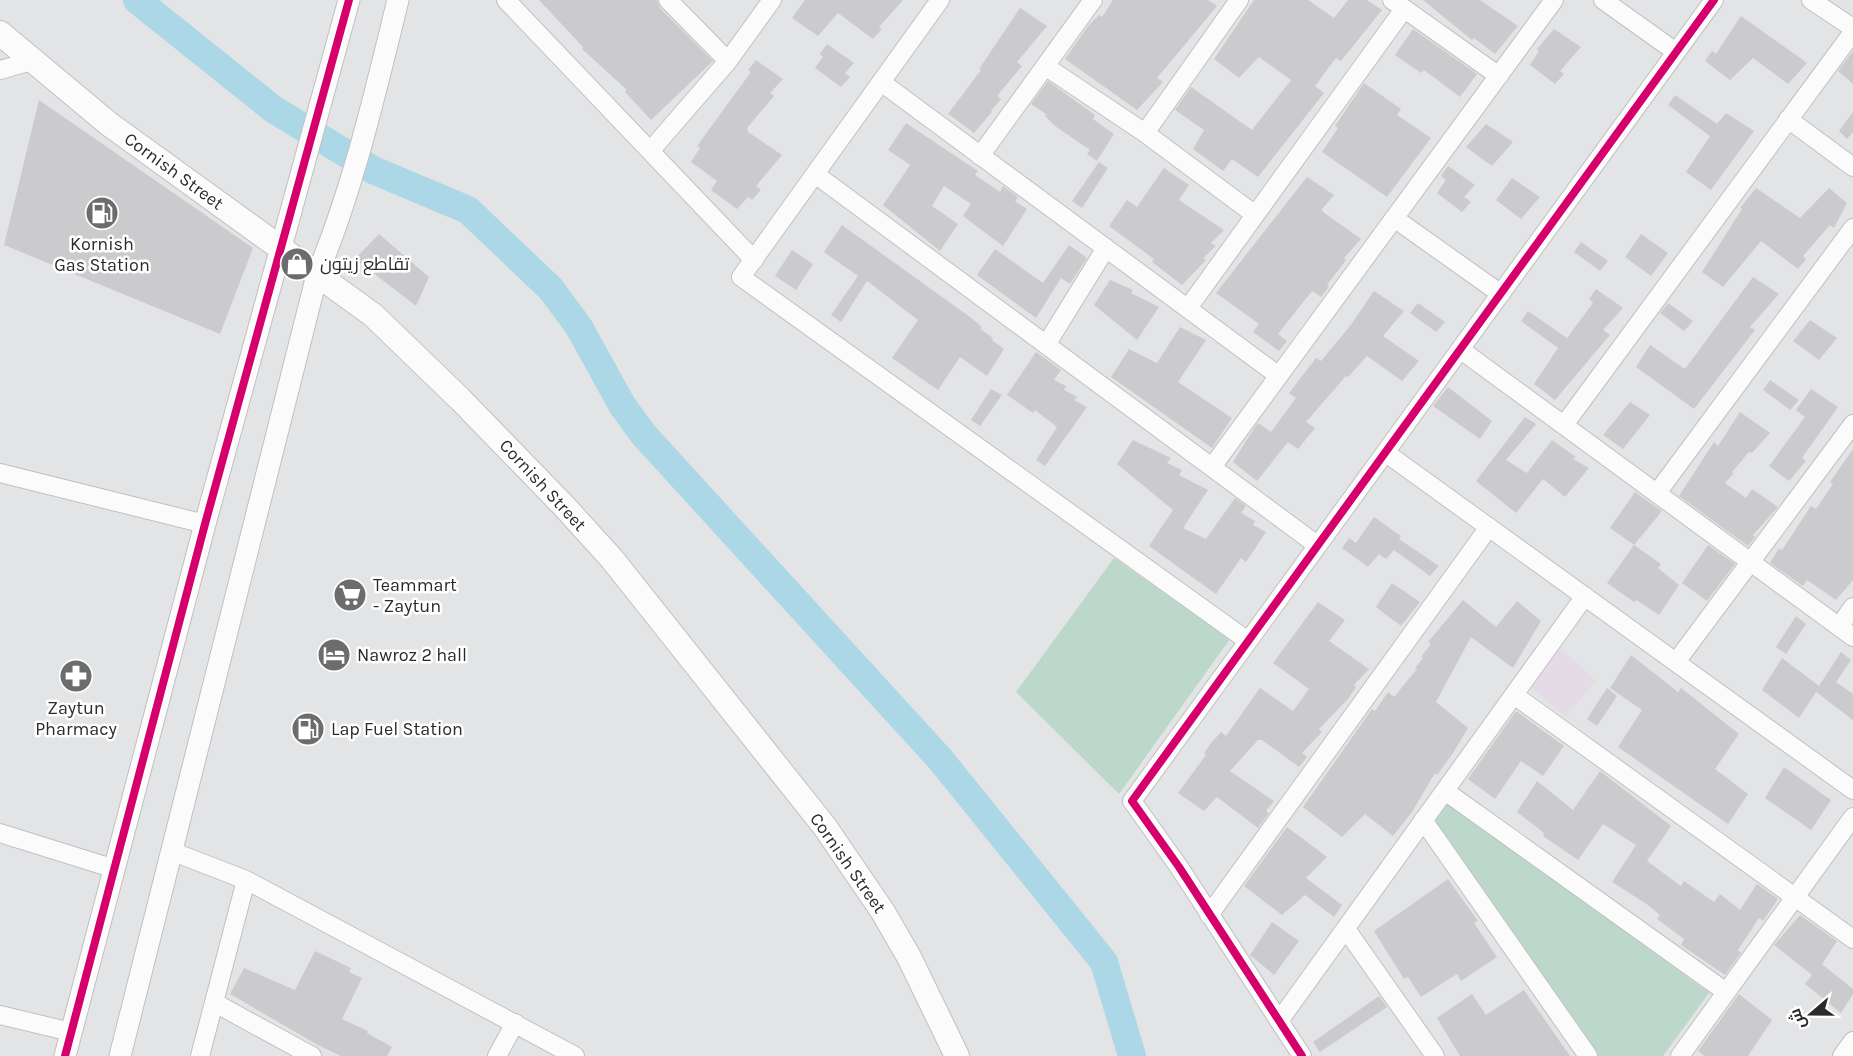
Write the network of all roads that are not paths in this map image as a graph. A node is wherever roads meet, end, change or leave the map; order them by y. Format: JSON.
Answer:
{"nodes":[{"id":1,"x":349,"y":0,"type":"edge"},
{"id":2,"x":398,"y":0,"type":"edge"},
{"id":3,"x":506,"y":0,"type":"edge"},
{"id":4,"x":668,"y":0,"type":"edge"},
{"id":5,"x":772,"y":0,"type":"edge"},
{"id":6,"x":940,"y":0,"type":"edge"},
{"id":7,"x":1093,"y":0,"type":"edge"},
{"id":8,"x":1239,"y":0,"type":"edge"},
{"id":9,"x":1554,"y":0,"type":"edge"},
{"id":10,"x":1603,"y":0,"type":"edge"},
{"id":11,"x":1714,"y":0,"type":"edge"},
{"id":12,"x":1811,"y":0,"type":"edge"},
{"id":13,"x":1398,"y":4,"type":"edge"},
{"id":14,"x":1853,"y":30,"type":"edge"},
{"id":15,"x":0,"y":33,"type":"edge"},
{"id":16,"x":1676,"y":52,"type":"junction"},
{"id":17,"x":31,"y":61,"type":"junction"},
{"id":18,"x":728,"y":61,"type":"junction"},
{"id":19,"x":1045,"y":66,"type":"junction"},
{"id":20,"x":0,"y":70,"type":"edge"},
{"id":21,"x":1499,"y":76,"type":"junction"},
{"id":22,"x":881,"y":82,"type":"junction"},
{"id":23,"x":1788,"y":118,"type":"junction"},
{"id":24,"x":1145,"y":133,"type":"junction"},
{"id":25,"x":651,"y":150,"type":"junction"},
{"id":26,"x":980,"y":156,"type":"junction"},
{"id":27,"x":1853,"y":167,"type":"edge"},
{"id":28,"x":815,"y":174,"type":"junction"},
{"id":29,"x":1254,"y":214,"type":"junction"},
{"id":30,"x":1394,"y":218,"type":"junction"},
{"id":31,"x":1853,"y":228,"type":"edge"},
{"id":32,"x":1106,"y":248,"type":"junction"},
{"id":33,"x":282,"y":249,"type":"junction"},
{"id":34,"x":754,"y":260,"type":"junction"},
{"id":35,"x":317,"y":275,"type":"junction"},
{"id":36,"x":1501,"y":294,"type":"junction"},
{"id":37,"x":1188,"y":308,"type":"junction"},
{"id":38,"x":1046,"y":345,"type":"junction"},
{"id":39,"x":1461,"y":350,"type":"junction"},
{"id":40,"x":1279,"y":376,"type":"junction"},
{"id":41,"x":1853,"y":424,"type":"edge"},
{"id":42,"x":1564,"y":425,"type":"junction"},
{"id":43,"x":1386,"y":453,"type":"junction"},
{"id":44,"x":1212,"y":467,"type":"junction"},
{"id":45,"x":0,"y":473,"type":"edge"},
{"id":46,"x":1657,"y":493,"type":"junction"},
{"id":47,"x":205,"y":524,"type":"junction"},
{"id":48,"x":1489,"y":527,"type":"junction"},
{"id":49,"x":1317,"y":545,"type":"junction"},
{"id":50,"x":1752,"y":562,"type":"junction"},
{"id":51,"x":1585,"y":596,"type":"junction"},
{"id":52,"x":1853,"y":608,"type":"edge"},
{"id":53,"x":1846,"y":632,"type":"edge"},
{"id":54,"x":1248,"y":641,"type":"junction"},
{"id":55,"x":1676,"y":662,"type":"junction"},
{"id":56,"x":1514,"y":695,"type":"junction"},
{"id":57,"x":1853,"y":790,"type":"edge"},
{"id":58,"x":1445,"y":791,"type":"junction"},
{"id":59,"x":1853,"y":817,"type":"edge"},
{"id":60,"x":1424,"y":820,"type":"junction"},
{"id":61,"x":0,"y":833,"type":"edge"},
{"id":62,"x":171,"y":851,"type":"junction"},
{"id":63,"x":115,"y":869,"type":"junction"},
{"id":64,"x":246,"y":880,"type":"junction"},
{"id":65,"x":1795,"y":897,"type":"junction"},
{"id":66,"x":1209,"y":915,"type":"junction"},
{"id":67,"x":1346,"y":929,"type":"junction"},
{"id":68,"x":1853,"y":939,"type":"edge"},
{"id":69,"x":1726,"y":992,"type":"junction"},
{"id":70,"x":215,"y":1003,"type":"junction"},
{"id":71,"x":0,"y":1015,"type":"edge"},
{"id":72,"x":1279,"y":1021,"type":"junction"},
{"id":73,"x":515,"y":1023,"type":"junction"},
{"id":74,"x":71,"y":1032,"type":"junction"},
{"id":75,"x":1853,"y":1041,"type":"edge"},
{"id":76,"x":65,"y":1056,"type":"edge"},
{"id":77,"x":120,"y":1056,"type":"edge"},
{"id":78,"x":200,"y":1056,"type":"edge"},
{"id":79,"x":312,"y":1056,"type":"edge"},
{"id":80,"x":497,"y":1056,"type":"edge"},
{"id":81,"x":575,"y":1056,"type":"edge"},
{"id":82,"x":957,"y":1056,"type":"edge"},
{"id":83,"x":1302,"y":1056,"type":"edge"},
{"id":84,"x":1435,"y":1056,"type":"edge"},
{"id":85,"x":1588,"y":1056,"type":"edge"},
{"id":86,"x":1680,"y":1056,"type":"edge"},
{"id":87,"x":1842,"y":1056,"type":"edge"}],
"edges":[{"from":1,"to":33,"type":"street"},
{"from":2,"to":35,"type":"street"},
{"from":3,"to":25,"type":"street"},
{"from":4,"to":18,"type":"street"},
{"from":5,"to":18,"type":"street"},
{"from":6,"to":22,"type":"street"},
{"from":7,"to":19,"type":"street"},
{"from":8,"to":24,"type":"street"},
{"from":9,"to":21,"type":"street"},
{"from":10,"to":16,"type":"street"},
{"from":11,"to":16,"type":"street"},
{"from":12,"to":14,"type":"street"},
{"from":13,"to":21,"type":"street"},
{"from":13,"to":29,"type":"street"},
{"from":14,"to":23,"type":"street"},
{"from":15,"to":17,"type":"main road","name":"Cornish Street"},
{"from":16,"to":36,"type":"street"},
{"from":17,"to":20,"type":"street"},
{"from":17,"to":33,"type":"main road","name":"Cornish Street"},
{"from":18,"to":25,"type":"street"},
{"from":19,"to":24,"type":"street"},
{"from":19,"to":26,"type":"street"},
{"from":21,"to":30,"type":"street"},
{"from":22,"to":26,"type":"street"},
{"from":22,"to":28,"type":"street"},
{"from":23,"to":27,"type":"street"},
{"from":23,"to":42,"type":"street"},
{"from":24,"to":29,"type":"street"},
{"from":25,"to":34,"type":"street"},
{"from":26,"to":32,"type":"street"},
{"from":28,"to":34,"type":"street"},
{"from":28,"to":38,"type":"street"},
{"from":29,"to":37,"type":"street"},
{"from":30,"to":36,"type":"street"},
{"from":30,"to":40,"type":"street"},
{"from":31,"to":46,"type":"street"},
{"from":32,"to":37,"type":"street"},
{"from":32,"to":38,"type":"street"},
{"from":33,"to":35,"type":"main road","name":"Cornish Street"},
{"from":33,"to":47,"type":"street"},
{"from":34,"to":54,"type":"street"},
{"from":35,"to":62,"type":"street"},
{"from":35,"to":82,"type":"main road","name":"Cornish Street"},
{"from":36,"to":39,"type":"street"},
{"from":37,"to":40,"type":"street"},
{"from":38,"to":44,"type":"street"},
{"from":39,"to":42,"type":"street"},
{"from":39,"to":43,"type":"street"},
{"from":40,"to":44,"type":"street"},
{"from":41,"to":50,"type":"street"},
{"from":42,"to":46,"type":"street"},
{"from":43,"to":48,"type":"street"},
{"from":43,"to":49,"type":"street"},
{"from":44,"to":49,"type":"street"},
{"from":45,"to":47,"type":"street"},
{"from":46,"to":50,"type":"street"},
{"from":47,"to":63,"type":"street"},
{"from":48,"to":51,"type":"street"},
{"from":48,"to":66,"type":"street"},
{"from":49,"to":54,"type":"street"},
{"from":50,"to":53,"type":"street"},
{"from":50,"to":55,"type":"street"},
{"from":51,"to":55,"type":"street"},
{"from":51,"to":56,"type":"street"},
{"from":52,"to":53,"type":"street"},
{"from":54,"to":66,"type":"street"},
{"from":55,"to":57,"type":"street"},
{"from":56,"to":58,"type":"street"},
{"from":56,"to":65,"type":"street"},
{"from":58,"to":60,"type":"street"},
{"from":58,"to":69,"type":"street"},
{"from":59,"to":65,"type":"street"},
{"from":60,"to":67,"type":"street"},
{"from":60,"to":85,"type":"street"},
{"from":61,"to":63,"type":"street"},
{"from":62,"to":64,"type":"street"},
{"from":62,"to":77,"type":"street"},
{"from":63,"to":74,"type":"street"},
{"from":64,"to":70,"type":"street"},
{"from":64,"to":73,"type":"street"},
{"from":65,"to":68,"type":"street"},
{"from":65,"to":69,"type":"street"},
{"from":66,"to":72,"type":"street"},
{"from":67,"to":72,"type":"street"},
{"from":67,"to":84,"type":"street"},
{"from":69,"to":86,"type":"street"},
{"from":70,"to":78,"type":"street"},
{"from":70,"to":79,"type":"street"},
{"from":71,"to":74,"type":"street"},
{"from":72,"to":83,"type":"street"},
{"from":73,"to":80,"type":"street"},
{"from":73,"to":81,"type":"street"},
{"from":74,"to":76,"type":"street"},
{"from":75,"to":87,"type":"street"}]}
